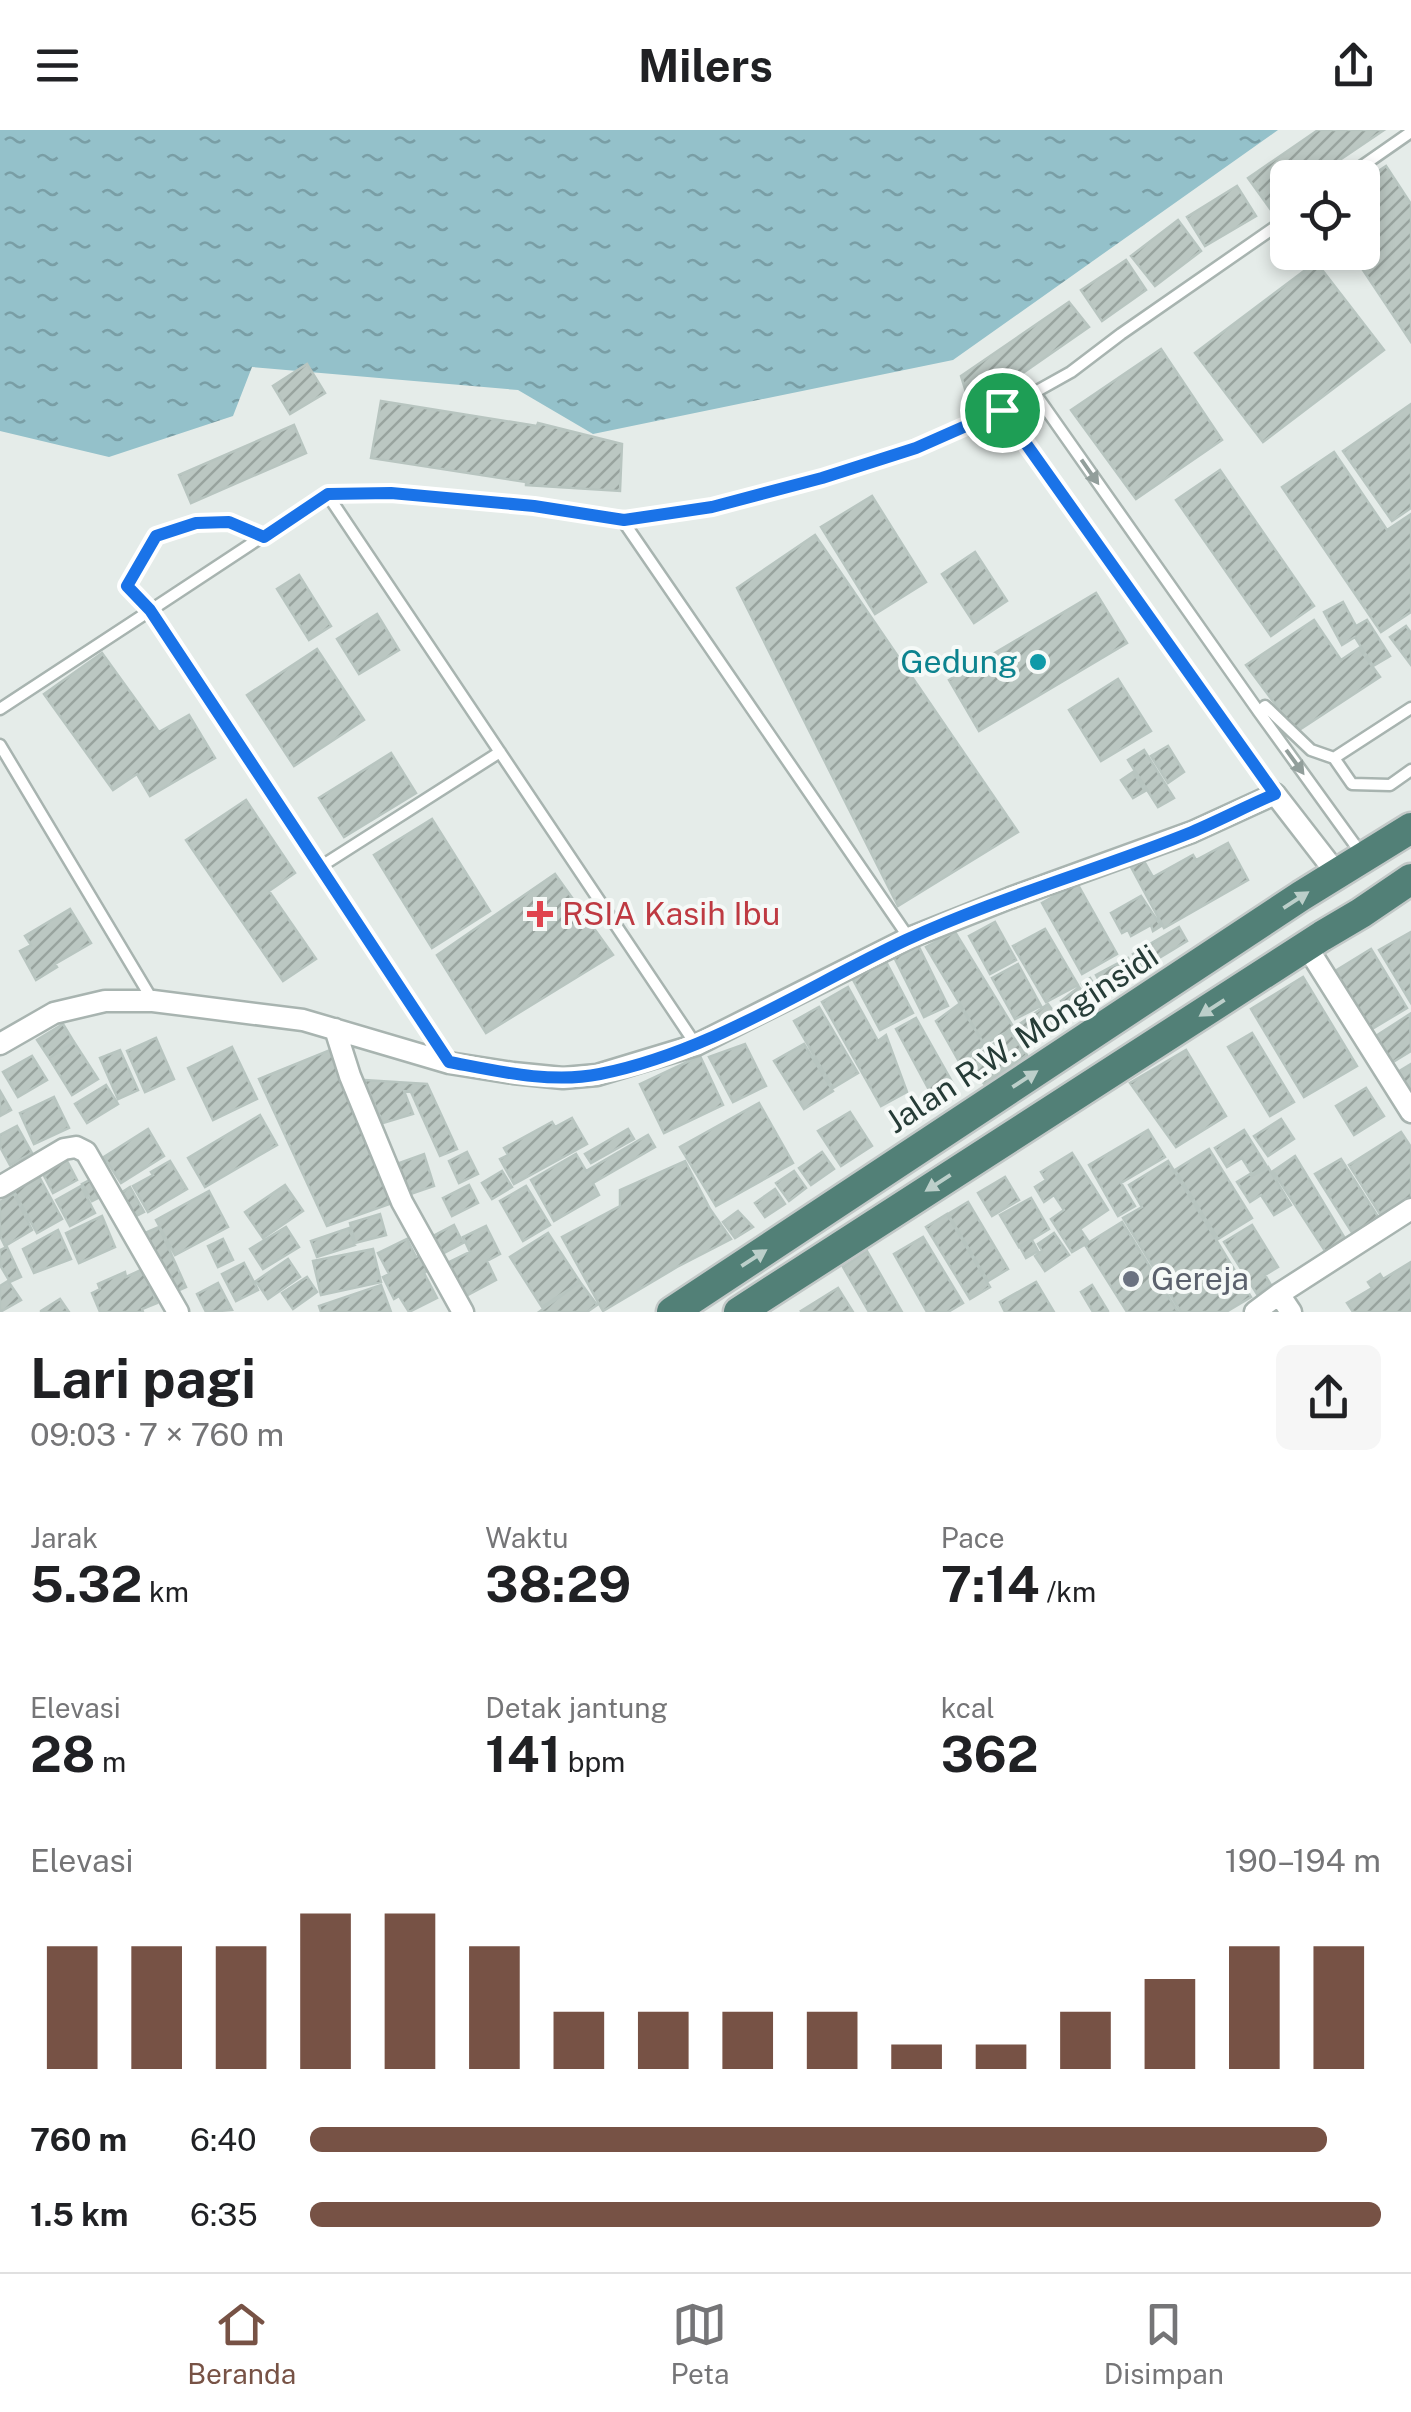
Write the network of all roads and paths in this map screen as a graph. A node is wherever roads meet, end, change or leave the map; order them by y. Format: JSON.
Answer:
{"nodes":[{"id":1,"x":1411,"y":132,"type":"edge"},
{"id":2,"x":1371,"y":160,"type":"edge"},
{"id":3,"x":1270,"y":231,"type":"edge"},
{"id":4,"x":1034,"y":392,"type":"junction"},
{"id":5,"x":1002,"y":410,"type":"junction"},
{"id":6,"x":328,"y":494,"type":"junction"},
{"id":7,"x":624,"y":520,"type":"junction"},
{"id":8,"x":264,"y":537,"type":"junction"},
{"id":9,"x":150,"y":610,"type":"junction"},
{"id":10,"x":1411,"y":708,"type":"edge"},
{"id":11,"x":0,"y":709,"type":"edge"},
{"id":12,"x":1259,"y":712,"type":"junction"},
{"id":13,"x":0,"y":745,"type":"edge"},
{"id":14,"x":500,"y":752,"type":"junction"},
{"id":15,"x":1334,"y":758,"type":"junction"},
{"id":16,"x":1411,"y":770,"type":"edge"},
{"id":17,"x":1275,"y":794,"type":"junction"},
{"id":18,"x":1411,"y":828,"type":"edge"},
{"id":19,"x":1364,"y":856,"type":"junction"},
{"id":20,"x":320,"y":867,"type":"junction"},
{"id":21,"x":1336,"y":874,"type":"junction"},
{"id":22,"x":1411,"y":879,"type":"edge"},
{"id":23,"x":909,"y":938,"type":"junction"},
{"id":24,"x":1307,"y":947,"type":"junction"},
{"id":25,"x":153,"y":1001,"type":"junction"},
{"id":26,"x":335,"y":1028,"type":"junction"},
{"id":27,"x":1,"y":1042,"type":"edge"},
{"id":28,"x":696,"y":1045,"type":"junction"},
{"id":29,"x":449,"y":1062,"type":"junction"},
{"id":30,"x":1411,"y":1112,"type":"edge"},
{"id":31,"x":0,"y":1187,"type":"edge"},
{"id":32,"x":1411,"y":1209,"type":"edge"},
{"id":33,"x":1285,"y":1303,"type":"edge"},
{"id":34,"x":178,"y":1312,"type":"edge"},
{"id":35,"x":463,"y":1312,"type":"edge"},
{"id":36,"x":672,"y":1312,"type":"edge"},
{"id":37,"x":739,"y":1312,"type":"edge"},
{"id":38,"x":1255,"y":1312,"type":"edge"}],
"edges":[{"from":1,"to":2,"type":"lane"},
{"from":3,"to":4,"type":"lane"},
{"from":4,"to":5,"type":"lane"},
{"from":4,"to":12,"type":"lane","one_way":true},
{"from":5,"to":7,"type":"lane"},
{"from":5,"to":17,"type":"lane"},
{"from":6,"to":7,"type":"lane"},
{"from":6,"to":8,"type":"lane"},
{"from":6,"to":14,"type":"lane"},
{"from":7,"to":23,"type":"lane"},
{"from":8,"to":9,"type":"lane"},
{"from":8,"to":9,"type":"lane"},
{"from":9,"to":11,"type":"lane"},
{"from":9,"to":20,"type":"lane"},
{"from":10,"to":15,"type":"lane"},
{"from":12,"to":15,"type":"lane"},
{"from":12,"to":19,"type":"lane","one_way":true},
{"from":13,"to":25,"type":"lane"},
{"from":14,"to":20,"type":"lane"},
{"from":14,"to":28,"type":"lane"},
{"from":15,"to":16,"type":"lane"},
{"from":17,"to":21,"type":"street"},
{"from":17,"to":23,"type":"street"},
{"from":18,"to":19,"type":"highway","name":"Jalan R.W. Monginsidi"},
{"from":19,"to":21,"type":"highway","name":"Jalan R.W. Monginsidi"},
{"from":20,"to":29,"type":"lane"},
{"from":36,"to":21,"type":"highway","name":"Jalan R.W. Monginsidi","one_way":true},
{"from":22,"to":24,"type":"highway"},
{"from":23,"to":28,"type":"street"},
{"from":24,"to":30,"type":"street"},
{"from":24,"to":37,"type":"highway","one_way":true},
{"from":25,"to":26,"type":"street"},
{"from":25,"to":27,"type":"street"},
{"from":26,"to":29,"type":"street"},
{"from":26,"to":35,"type":"street"},
{"from":28,"to":29,"type":"street"},
{"from":31,"to":34,"type":"street"},
{"from":32,"to":33,"type":"street"},
{"from":33,"to":38,"type":"street"}]}
